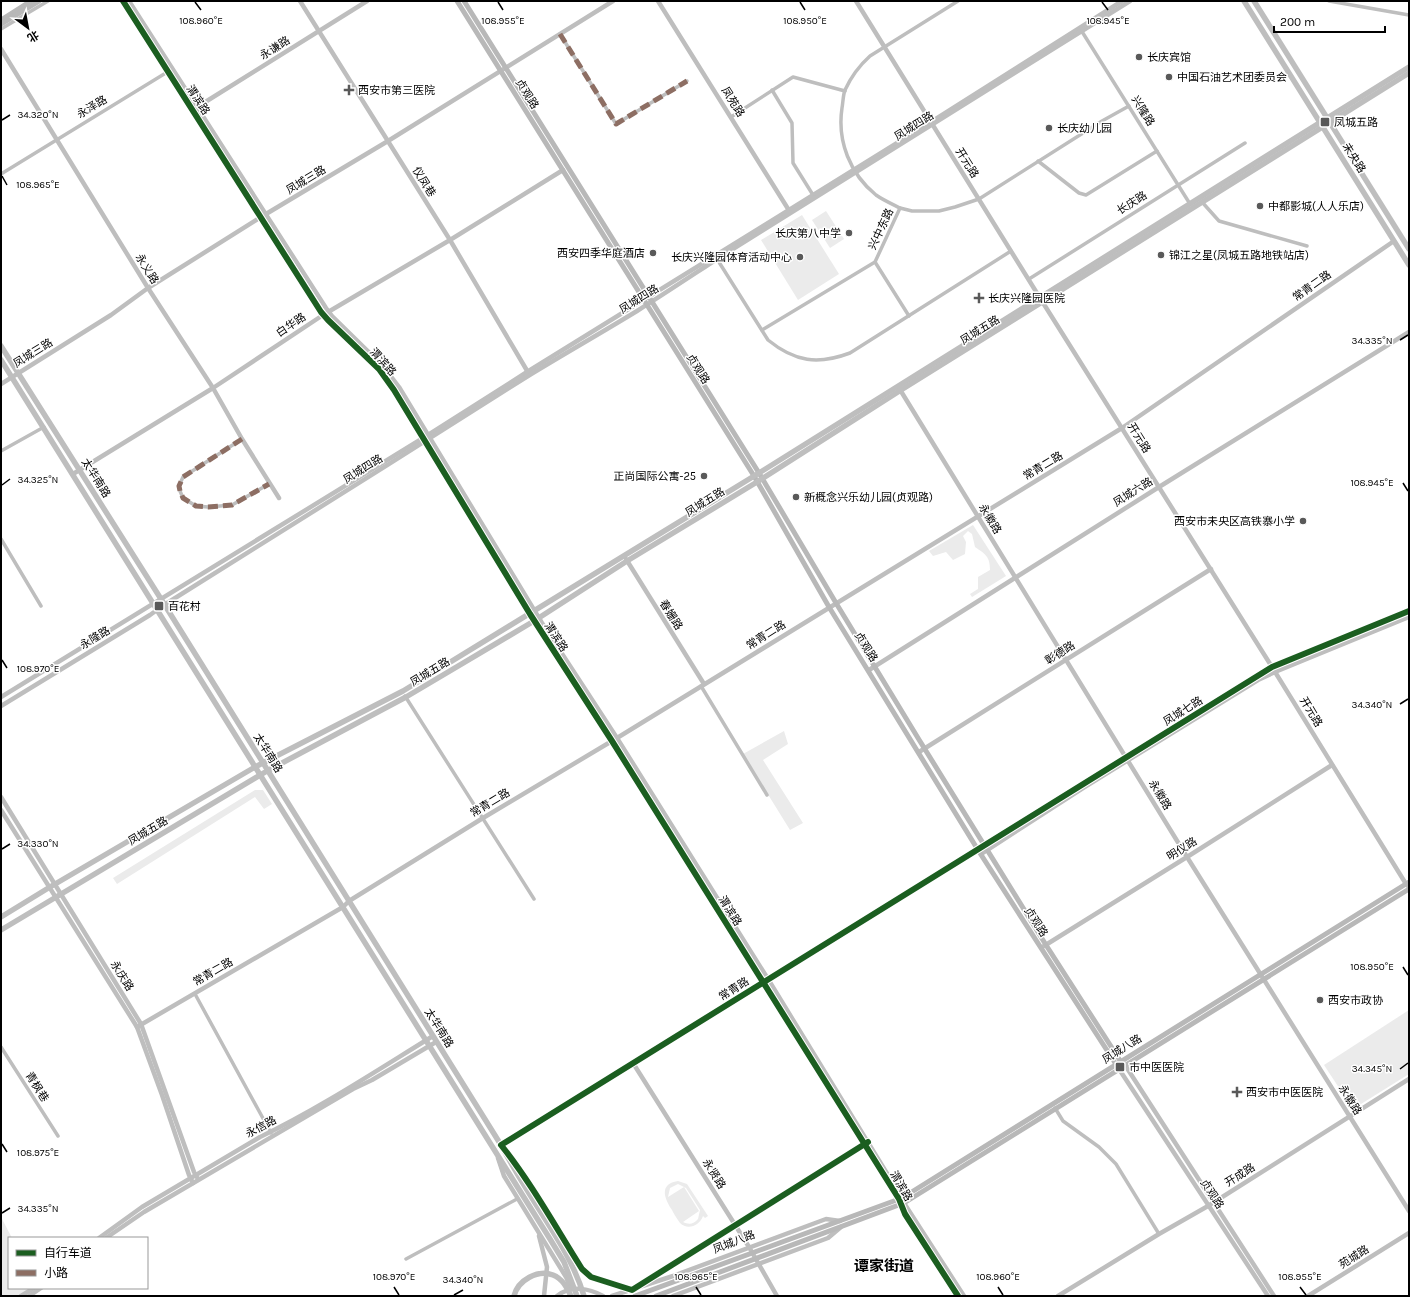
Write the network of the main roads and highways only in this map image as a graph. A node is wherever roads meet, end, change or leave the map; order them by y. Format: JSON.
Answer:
{"nodes":[{"id":1,"x":32,"y":1,"type":"edge"},
{"id":2,"x":39,"y":1,"type":"edge"},
{"id":3,"x":457,"y":1,"type":"edge"},
{"id":4,"x":464,"y":1,"type":"edge"},
{"id":5,"x":1244,"y":1,"type":"edge"},
{"id":6,"x":1254,"y":1,"type":"edge"},
{"id":7,"x":1,"y":20,"type":"edge"},
{"id":8,"x":1,"y":24,"type":"edge"},
{"id":9,"x":1409,"y":68,"type":"edge"},
{"id":10,"x":1409,"y":73,"type":"edge"},
{"id":11,"x":1329,"y":120,"type":"junction"},
{"id":12,"x":1322,"y":125,"type":"junction"},
{"id":13,"x":1409,"y":249,"type":"edge"},
{"id":14,"x":1409,"y":265,"type":"edge"},
{"id":15,"x":1041,"y":300,"type":"junction"},
{"id":16,"x":1,"y":346,"type":"edge"},
{"id":17,"x":1,"y":360,"type":"edge"},
{"id":18,"x":758,"y":476,"type":"junction"},
{"id":19,"x":757,"y":482,"type":"junction"},
{"id":20,"x":263,"y":764,"type":"junction"},
{"id":21,"x":256,"y":767,"type":"junction"},
{"id":22,"x":267,"y":771,"type":"junction"},
{"id":23,"x":260,"y":775,"type":"junction"},
{"id":24,"x":1408,"y":888,"type":"edge"},
{"id":25,"x":1,"y":918,"type":"edge"},
{"id":26,"x":1,"y":930,"type":"edge"},
{"id":27,"x":1043,"y":946,"type":"junction"},
{"id":28,"x":1120,"y":1065,"type":"junction"},
{"id":29,"x":512,"y":1173,"type":"junction"},
{"id":30,"x":901,"y":1201,"type":"junction"},
{"id":31,"x":514,"y":1296,"type":"edge"},
{"id":32,"x":571,"y":1296,"type":"edge"},
{"id":33,"x":577,"y":1296,"type":"edge"},
{"id":34,"x":584,"y":1296,"type":"edge"},
{"id":35,"x":636,"y":1296,"type":"edge"},
{"id":36,"x":656,"y":1296,"type":"edge"}],
"edges":[{"from":1,"to":7,"type":"main road"},
{"from":2,"to":8,"type":"main road"},
{"from":3,"to":18,"type":"main road","name":"贞观路"},
{"from":4,"to":18,"type":"main road","name":"贞观路"},
{"from":5,"to":12,"type":"main road","name":"未央路"},
{"from":6,"to":11,"type":"main road","name":"未央路"},
{"from":9,"to":11,"type":"main road","name":"凤城五路"},
{"from":10,"to":11,"type":"main road","name":"凤城五路"},
{"from":11,"to":12,"type":"main road","name":"凤城五路"},
{"from":11,"to":13,"type":"main road","name":"未央路"},
{"from":12,"to":14,"type":"main road","name":"未央路"},
{"from":12,"to":15,"type":"main road","name":"凤城五路"},
{"from":12,"to":15,"type":"main road","name":"凤城五路"},
{"from":15,"to":18,"type":"main road","name":"凤城五路"},
{"from":16,"to":20,"type":"main road","name":"太华南路"},
{"from":17,"to":21,"type":"main road","name":"太华南路"},
{"from":18,"to":19,"type":"main road","name":"凤城五路"},
{"from":18,"to":20,"type":"main road","name":"凤城五路"},
{"from":18,"to":27,"type":"main road","name":"贞观路"},
{"from":19,"to":22,"type":"main road","name":"凤城五路"},
{"from":19,"to":27,"type":"main road","name":"贞观路"},
{"from":20,"to":21,"type":"main road","name":"凤城五路"},
{"from":20,"to":22,"type":"main road","name":"太华南路"},
{"from":21,"to":23,"type":"main road","name":"太华南路"},
{"from":21,"to":25,"type":"main road","name":"凤城五路"},
{"from":22,"to":23,"type":"main road","name":"凤城五路"},
{"from":22,"to":29,"type":"main road","name":"太华南路"},
{"from":23,"to":26,"type":"main road","name":"凤城五路"},
{"from":23,"to":29,"type":"main road","name":"太华南路"},
{"from":24,"to":28,"type":"main road","name":"凤城八路"},
{"from":27,"to":28,"type":"main road","name":"贞观路"},
{"from":28,"to":30,"type":"main road","name":"凤城八路"},
{"from":29,"to":33,"type":"main road"},
{"from":29,"to":34,"type":"main road"},
{"from":30,"to":35,"type":"main road","name":"凤城八路"},
{"from":30,"to":36,"type":"main road","name":"凤城八路"},
{"from":31,"to":32,"type":"main road"}]}
